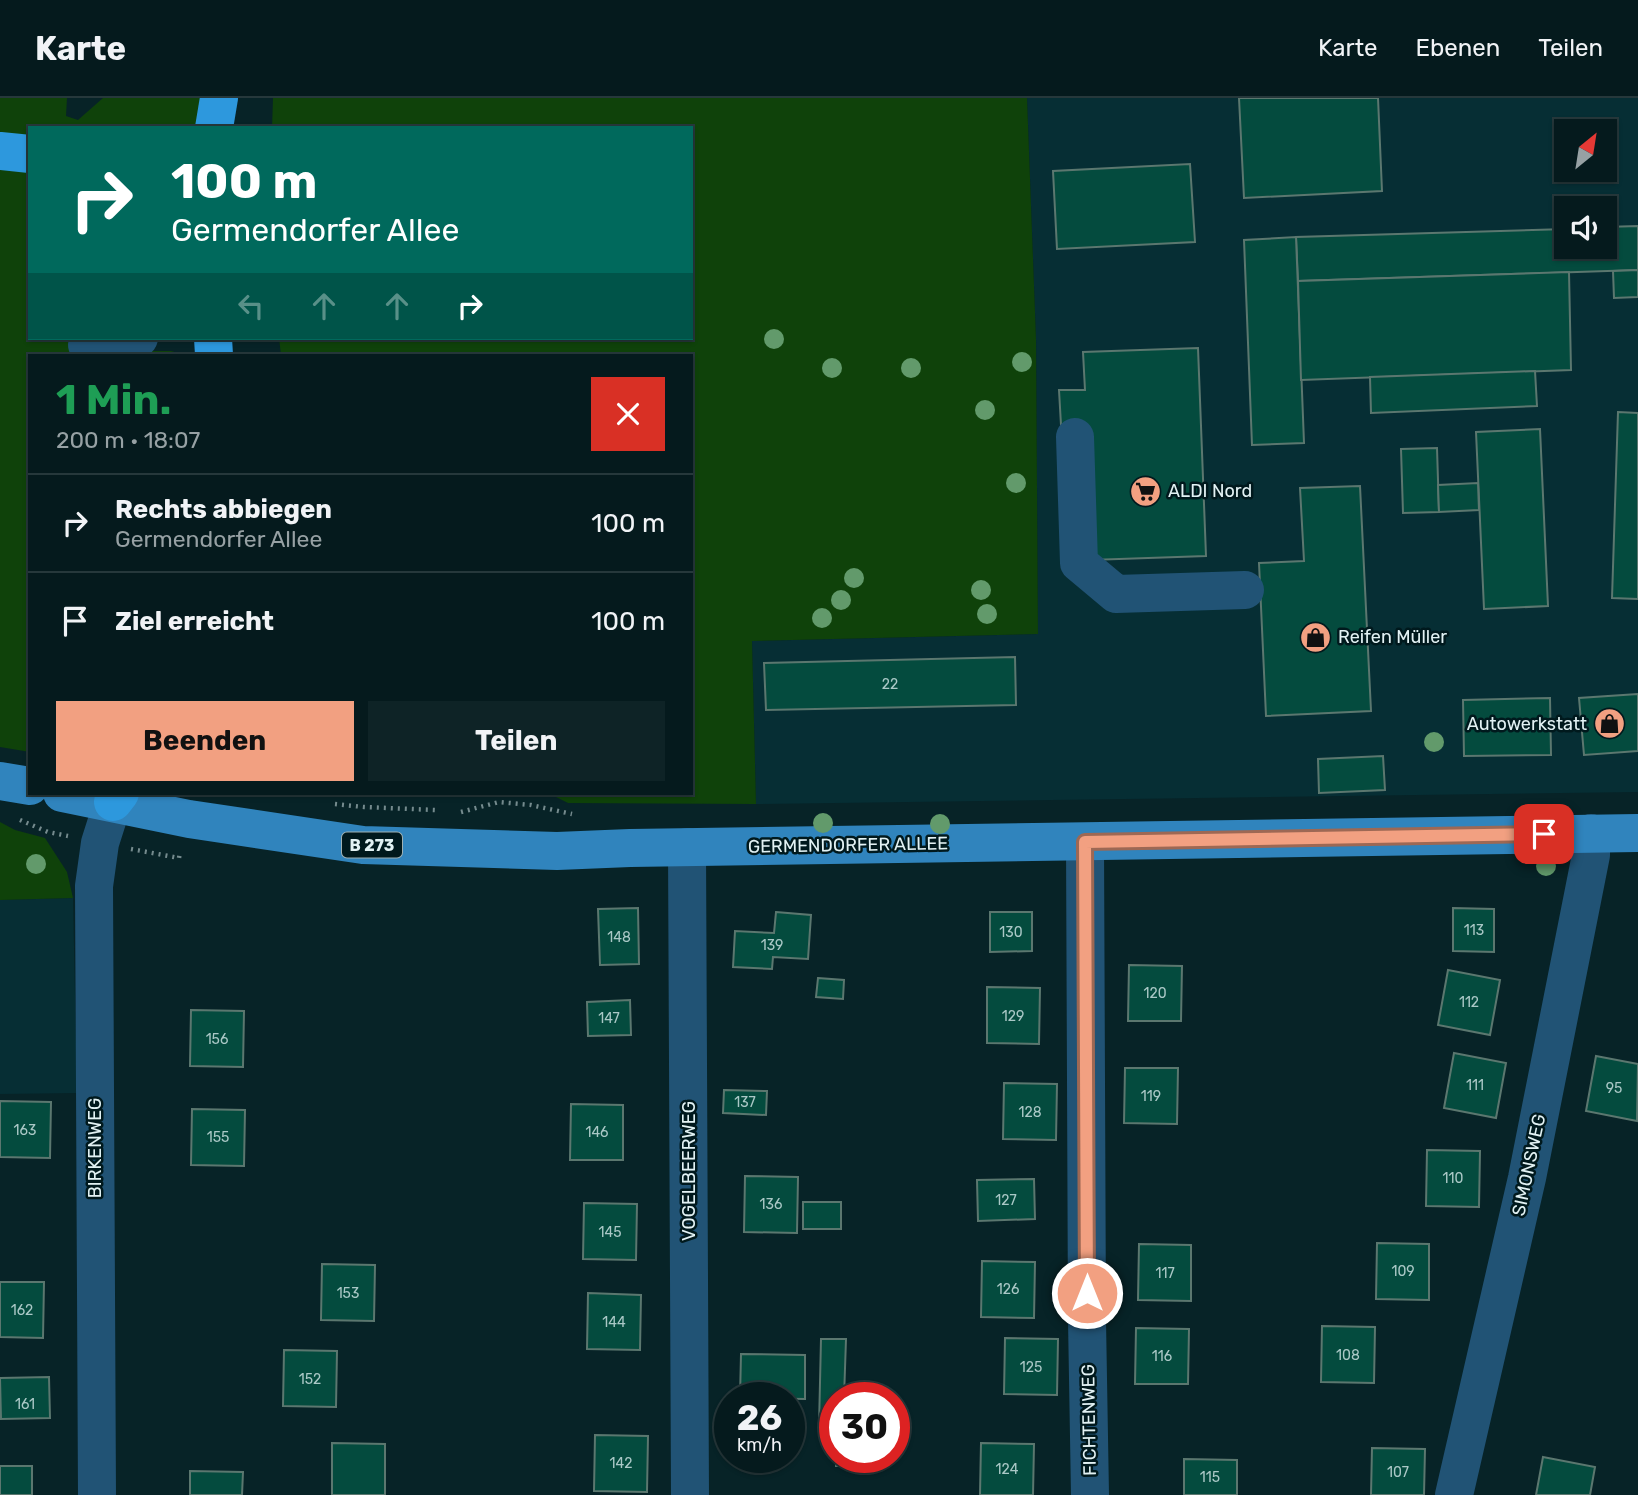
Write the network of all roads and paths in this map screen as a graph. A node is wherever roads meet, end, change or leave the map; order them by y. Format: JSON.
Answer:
{"nodes":[{"id":1,"x":219,"y":98,"type":"edge"},
{"id":2,"x":214,"y":126,"type":"edge"},
{"id":3,"x":0,"y":150,"type":"edge"},
{"id":4,"x":28,"y":154,"type":"edge"},
{"id":5,"x":124,"y":340,"type":"edge"},
{"id":6,"x":87,"y":345,"type":"dead end"},
{"id":7,"x":1075,"y":437,"type":"dead end"},
{"id":8,"x":1245,"y":590,"type":"dead end"},
{"id":9,"x":0,"y":781,"type":"edge"},
{"id":10,"x":97,"y":795,"type":"edge"},
{"id":11,"x":115,"y":796,"type":"edge"},
{"id":12,"x":21,"y":801,"type":"edge"},
{"id":13,"x":326,"y":803,"type":"dead end"},
{"id":14,"x":438,"y":811,"type":"dead end"},
{"id":15,"x":450,"y":811,"type":"dead end"},
{"id":16,"x":584,"y":817,"type":"dead end"},
{"id":17,"x":1591,"y":833,"type":"junction"},
{"id":18,"x":1638,"y":834,"type":"edge"},
{"id":19,"x":1085,"y":842,"type":"junction"},
{"id":20,"x":100,"y":843,"type":"junction"},
{"id":21,"x":687,"y":847,"type":"junction"},
{"id":22,"x":97,"y":1495,"type":"edge"},
{"id":23,"x":690,"y":1495,"type":"edge"},
{"id":24,"x":1090,"y":1495,"type":"edge"},
{"id":25,"x":1454,"y":1495,"type":"edge"}],
"edges":[{"from":1,"to":2,"type":"highway"},
{"from":3,"to":4,"type":"highway"},
{"from":5,"to":6,"type":"street"},
{"from":7,"to":8,"type":"street"},
{"from":9,"to":12,"type":"main road"},
{"from":10,"to":11,"type":"main road","name":"GERMENDORFER ALLEE","number":"B 273"},
{"from":11,"to":20,"type":"street","name":"BIRKENWEG"},
{"from":11,"to":21,"type":"main road","name":"GERMENDORFER ALLEE","number":"B 273"},
{"from":12,"to":20,"type":"path"},
{"from":13,"to":14,"type":"path"},
{"from":15,"to":16,"type":"path"},
{"from":17,"to":18,"type":"main road","name":"GERMENDORFER ALLEE","number":"B 273"},
{"from":17,"to":19,"type":"main road","name":"GERMENDORFER ALLEE","number":"B 273"},
{"from":17,"to":25,"type":"street","name":"SIMONSWEG"},
{"from":19,"to":21,"type":"main road","name":"GERMENDORFER ALLEE","number":"B 273"},
{"from":19,"to":24,"type":"street","name":"FICHTENWEG"},
{"from":20,"to":22,"type":"street","name":"BIRKENWEG"},
{"from":21,"to":23,"type":"street","name":"VOGELBEERWEG"}]}
